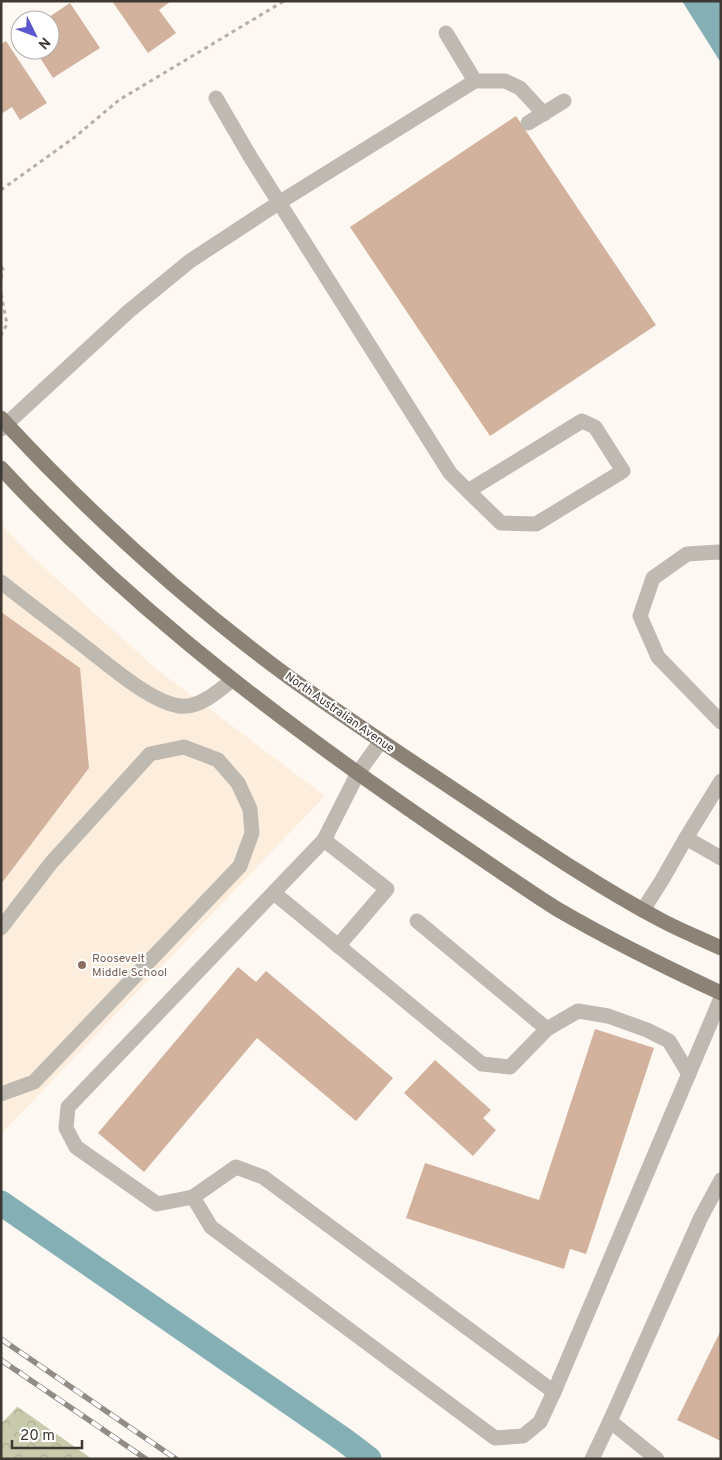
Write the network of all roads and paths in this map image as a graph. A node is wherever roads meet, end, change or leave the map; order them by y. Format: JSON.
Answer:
{"nodes":[{"id":1,"x":284,"y":1,"type":"edge"},
{"id":2,"x":446,"y":33,"type":"dead end"},
{"id":3,"x":475,"y":81,"type":"junction"},
{"id":4,"x":216,"y":98,"type":"dead end"},
{"id":5,"x":564,"y":101,"type":"dead end"},
{"id":6,"x":544,"y":114,"type":"junction"},
{"id":7,"x":528,"y":123,"type":"dead end"},
{"id":8,"x":1,"y":190,"type":"edge"},
{"id":9,"x":280,"y":202,"type":"junction"},
{"id":10,"x":1,"y":267,"type":"edge"},
{"id":11,"x":1,"y":278,"type":"edge"},
{"id":12,"x":1,"y":294,"type":"edge"},
{"id":13,"x":1,"y":335,"type":"edge"},
{"id":14,"x":3,"y":424,"type":"edge"},
{"id":15,"x":1,"y":468,"type":"edge"},
{"id":16,"x":468,"y":490,"type":"junction"},
{"id":17,"x":721,"y":553,"type":"edge"},
{"id":18,"x":1,"y":582,"type":"edge"},
{"id":19,"x":232,"y":680,"type":"junction"},
{"id":20,"x":721,"y":722,"type":"edge"},
{"id":21,"x":380,"y":740,"type":"junction"},
{"id":22,"x":358,"y":773,"type":"junction"},
{"id":23,"x":721,"y":781,"type":"edge"},
{"id":24,"x":686,"y":838,"type":"junction"},
{"id":25,"x":324,"y":840,"type":"junction"},
{"id":26,"x":721,"y":858,"type":"edge"},
{"id":27,"x":274,"y":893,"type":"junction"},
{"id":28,"x":643,"y":910,"type":"junction"},
{"id":29,"x":418,"y":921,"type":"dead end"},
{"id":30,"x":1,"y":928,"type":"edge"},
{"id":31,"x":338,"y":946,"type":"junction"},
{"id":32,"x":721,"y":948,"type":"edge"},
{"id":33,"x":721,"y":993,"type":"edge"},
{"id":34,"x":721,"y":998,"type":"edge"},
{"id":35,"x":547,"y":1029,"type":"junction"},
{"id":36,"x":689,"y":1074,"type":"junction"},
{"id":37,"x":1,"y":1094,"type":"edge"},
{"id":38,"x":721,"y":1180,"type":"edge"},
{"id":39,"x":193,"y":1197,"type":"junction"},
{"id":40,"x":554,"y":1392,"type":"junction"},
{"id":41,"x":610,"y":1421,"type":"junction"},
{"id":42,"x":592,"y":1459,"type":"edge"},
{"id":43,"x":656,"y":1459,"type":"edge"}],
"edges":[{"from":1,"to":8,"type":"path"},
{"from":2,"to":3,"type":"lane"},
{"from":3,"to":6,"type":"lane"},
{"from":3,"to":9,"type":"lane"},
{"from":4,"to":9,"type":"lane"},
{"from":5,"to":6,"type":"lane"},
{"from":6,"to":7,"type":"lane"},
{"from":9,"to":14,"type":"lane"},
{"from":9,"to":16,"type":"lane"},
{"from":10,"to":11,"type":"path"},
{"from":12,"to":13,"type":"path"},
{"from":14,"to":21,"type":"main road","name":"North Australian Avenue"},
{"from":15,"to":19,"type":"main road"},
{"from":16,"to":16,"type":"lane"},
{"from":17,"to":20,"type":"lane"},
{"from":18,"to":19,"type":"lane"},
{"from":19,"to":22,"type":"main road"},
{"from":21,"to":22,"type":"lane"},
{"from":21,"to":28,"type":"main road","name":"North Australian Avenue"},
{"from":22,"to":25,"type":"lane"},
{"from":22,"to":33,"type":"main road"},
{"from":23,"to":24,"type":"lane"},
{"from":24,"to":26,"type":"lane"},
{"from":24,"to":28,"type":"lane"},
{"from":25,"to":27,"type":"lane"},
{"from":25,"to":31,"type":"lane"},
{"from":27,"to":31,"type":"lane"},
{"from":27,"to":39,"type":"lane"},
{"from":28,"to":32,"type":"main road","name":"North Australian Avenue"},
{"from":29,"to":35,"type":"lane"},
{"from":30,"to":37,"type":"lane"},
{"from":31,"to":35,"type":"lane"},
{"from":34,"to":36,"type":"lane"},
{"from":35,"to":36,"type":"lane"},
{"from":36,"to":40,"type":"lane"},
{"from":38,"to":41,"type":"lane"},
{"from":39,"to":40,"type":"lane"},
{"from":39,"to":40,"type":"lane"},
{"from":41,"to":42,"type":"lane"},
{"from":41,"to":43,"type":"lane"}]}
